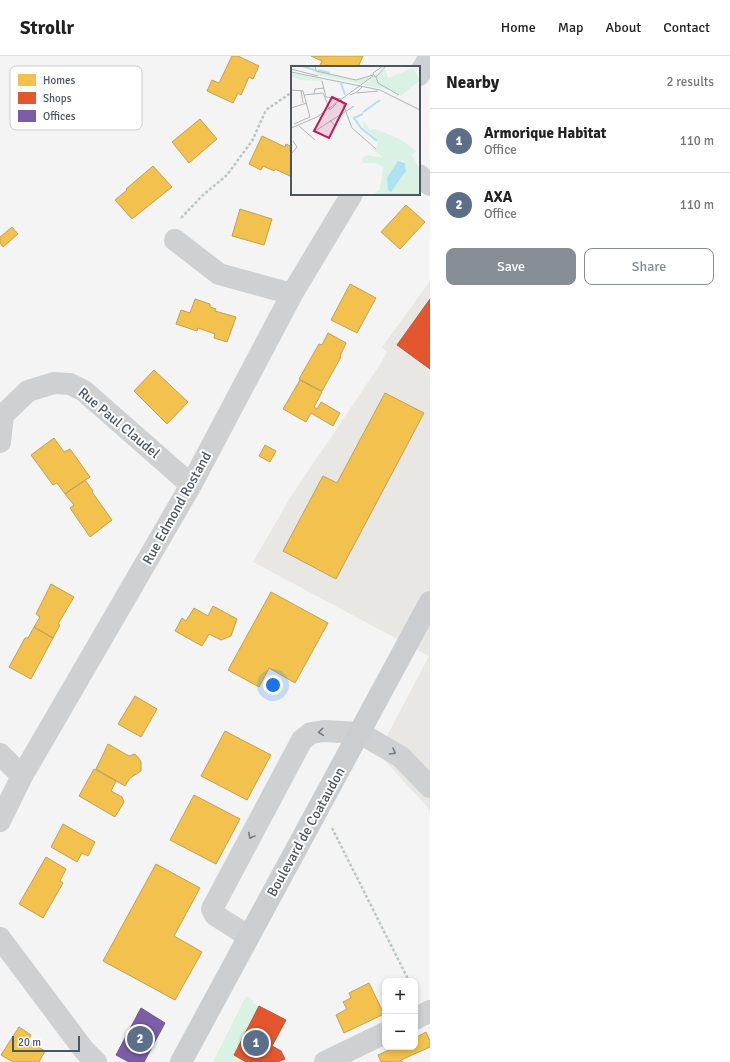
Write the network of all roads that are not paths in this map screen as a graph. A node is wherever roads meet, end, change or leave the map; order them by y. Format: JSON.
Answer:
{"nodes":[{"id":1,"x":420,"y":176,"type":"edge"},
{"id":2,"x":430,"y":185,"type":"edge"},
{"id":3,"x":351,"y":195,"type":"edge"},
{"id":4,"x":175,"y":240,"type":"road end"},
{"id":5,"x":292,"y":294,"type":"junction"},
{"id":6,"x":0,"y":442,"type":"edge"},
{"id":7,"x":191,"y":485,"type":"junction"},
{"id":8,"x":430,"y":602,"type":"edge"},
{"id":9,"x":360,"y":733,"type":"junction"},
{"id":10,"x":0,"y":754,"type":"edge"},
{"id":11,"x":22,"y":776,"type":"junction"},
{"id":12,"x":430,"y":787,"type":"edge"},
{"id":13,"x":0,"y":821,"type":"edge"},
{"id":14,"x":248,"y":936,"type":"junction"},
{"id":15,"x":0,"y":938,"type":"edge"},
{"id":16,"x":430,"y":1011,"type":"edge"},
{"id":17,"x":418,"y":1017,"type":"edge"},
{"id":18,"x":382,"y":1034,"type":"edge"},
{"id":19,"x":96,"y":1062,"type":"edge"},
{"id":20,"x":181,"y":1062,"type":"edge"},
{"id":21,"x":325,"y":1062,"type":"edge"}],
"edges":[{"from":1,"to":2,"type":"street"},
{"from":3,"to":5,"type":"street","name":"Rue Edmond Rostand"},
{"from":4,"to":5,"type":"street"},
{"from":5,"to":7,"type":"street","name":"Rue Edmond Rostand"},
{"from":6,"to":7,"type":"street","name":"Rue Paul Claudel"},
{"from":7,"to":11,"type":"street","name":"Rue Edmond Rostand"},
{"from":8,"to":9,"type":"main road","name":"Boulevard de Coataudon"},
{"from":9,"to":12,"type":"street","one_way":true},
{"from":9,"to":14,"type":"main road","name":"Boulevard de Coataudon"},
{"from":9,"to":14,"type":"street","one_way":true},
{"from":10,"to":11,"type":"street"},
{"from":11,"to":13,"type":"street","name":"Rue Edmond Rostand"},
{"from":14,"to":20,"type":"main road","name":"Boulevard de Coataudon"},
{"from":15,"to":19,"type":"street"},
{"from":16,"to":17,"type":"street"},
{"from":18,"to":21,"type":"street"}]}
